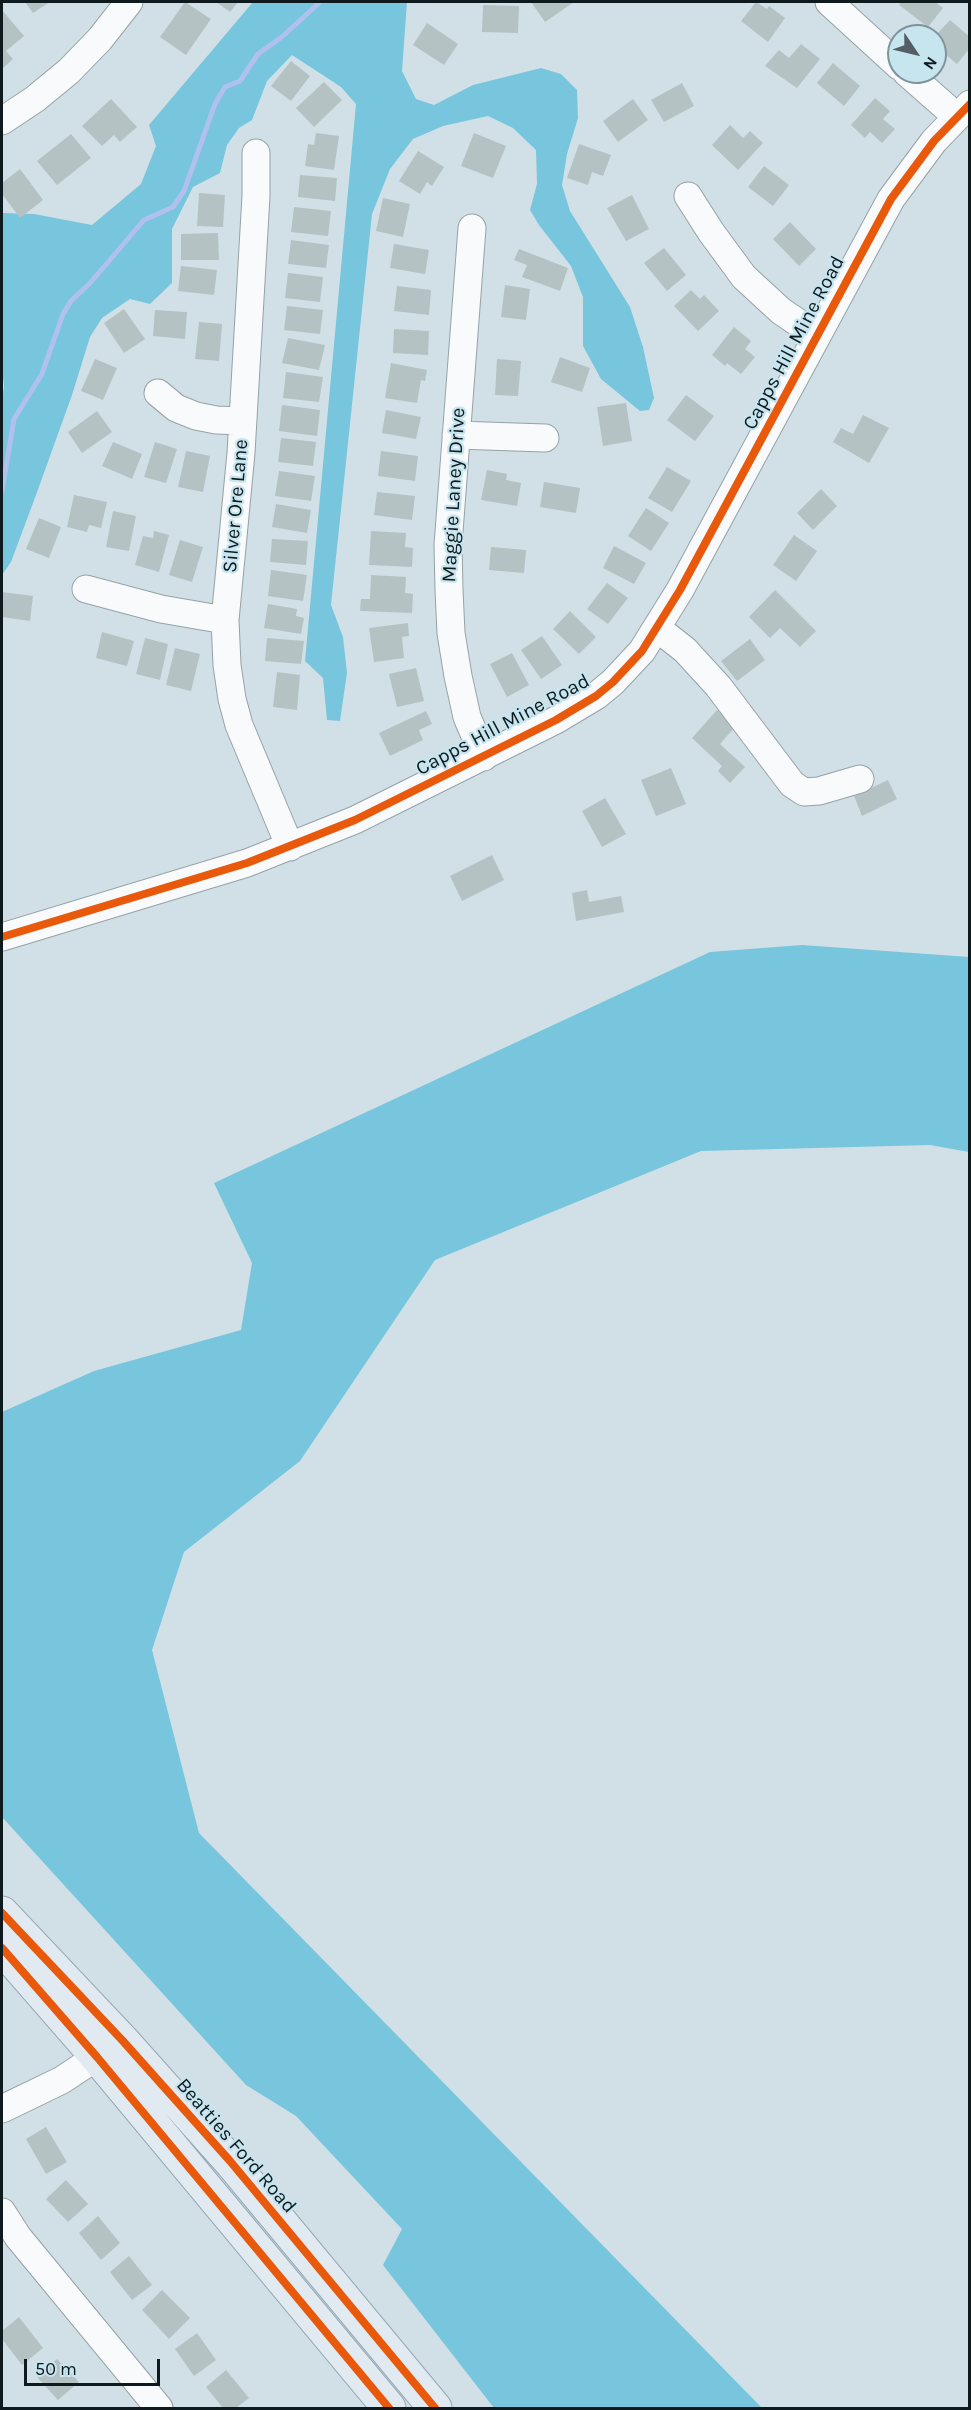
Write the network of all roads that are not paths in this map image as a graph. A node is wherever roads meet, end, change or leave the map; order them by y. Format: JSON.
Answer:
{"nodes":[{"id":1,"x":129,"y":2,"type":"edge"},
{"id":2,"x":829,"y":2,"type":"edge"},
{"id":3,"x":887,"y":55,"type":"edge"},
{"id":4,"x":924,"y":84,"type":"edge"},
{"id":5,"x":963,"y":110,"type":"edge"},
{"id":6,"x":2,"y":121,"type":"edge"},
{"id":7,"x":256,"y":153,"type":"dead end"},
{"id":8,"x":688,"y":195,"type":"dead end"},
{"id":9,"x":472,"y":228,"type":"dead end"},
{"id":10,"x":816,"y":335,"type":"junction"},
{"id":11,"x":158,"y":393,"type":"dead end"},
{"id":12,"x":242,"y":421,"type":"junction"},
{"id":13,"x":456,"y":435,"type":"junction"},
{"id":14,"x":545,"y":438,"type":"dead end"},
{"id":15,"x":86,"y":589,"type":"dead end"},
{"id":16,"x":225,"y":620,"type":"junction"},
{"id":17,"x":657,"y":628,"type":"junction"},
{"id":18,"x":484,"y":757,"type":"junction"},
{"id":19,"x":860,"y":779,"type":"dead end"},
{"id":20,"x":290,"y":847,"type":"junction"},
{"id":21,"x":2,"y":937,"type":"edge"},
{"id":22,"x":2,"y":1912,"type":"edge"},
{"id":23,"x":2,"y":1948,"type":"edge"},
{"id":24,"x":109,"y":2049,"type":"junction"},
{"id":25,"x":2,"y":2109,"type":"edge"},
{"id":26,"x":2,"y":2212,"type":"edge"},
{"id":27,"x":159,"y":2409,"type":"edge"},
{"id":28,"x":389,"y":2409,"type":"edge"},
{"id":29,"x":435,"y":2409,"type":"edge"}],
"edges":[{"from":1,"to":6,"type":"street"},
{"from":2,"to":3,"type":"street"},
{"from":4,"to":5,"type":"street"},
{"from":5,"to":10,"type":"street","name":"Capps Hill Mine Road"},
{"from":7,"to":12,"type":"street","name":"Silver Ore Lane"},
{"from":8,"to":10,"type":"street"},
{"from":9,"to":13,"type":"street","name":"Maggie Laney Drive"},
{"from":10,"to":17,"type":"street","name":"Capps Hill Mine Road"},
{"from":11,"to":12,"type":"street"},
{"from":12,"to":16,"type":"street","name":"Silver Ore Lane"},
{"from":13,"to":14,"type":"street"},
{"from":13,"to":18,"type":"street","name":"Maggie Laney Drive"},
{"from":15,"to":16,"type":"street"},
{"from":16,"to":20,"type":"street","name":"Silver Ore Lane"},
{"from":17,"to":18,"type":"street","name":"Capps Hill Mine Road"},
{"from":17,"to":19,"type":"street"},
{"from":18,"to":20,"type":"street","name":"Capps Hill Mine Road"},
{"from":20,"to":21,"type":"street","name":"Capps Hill Mine Road"},
{"from":22,"to":24,"type":"main road","name":"Beatties Ford Road"},
{"from":23,"to":24,"type":"main road","name":"Beatties Ford Road"},
{"from":24,"to":25,"type":"street"},
{"from":24,"to":28,"type":"main road","name":"Beatties Ford Road"},
{"from":24,"to":29,"type":"main road","name":"Beatties Ford Road"},
{"from":26,"to":27,"type":"street"}]}
